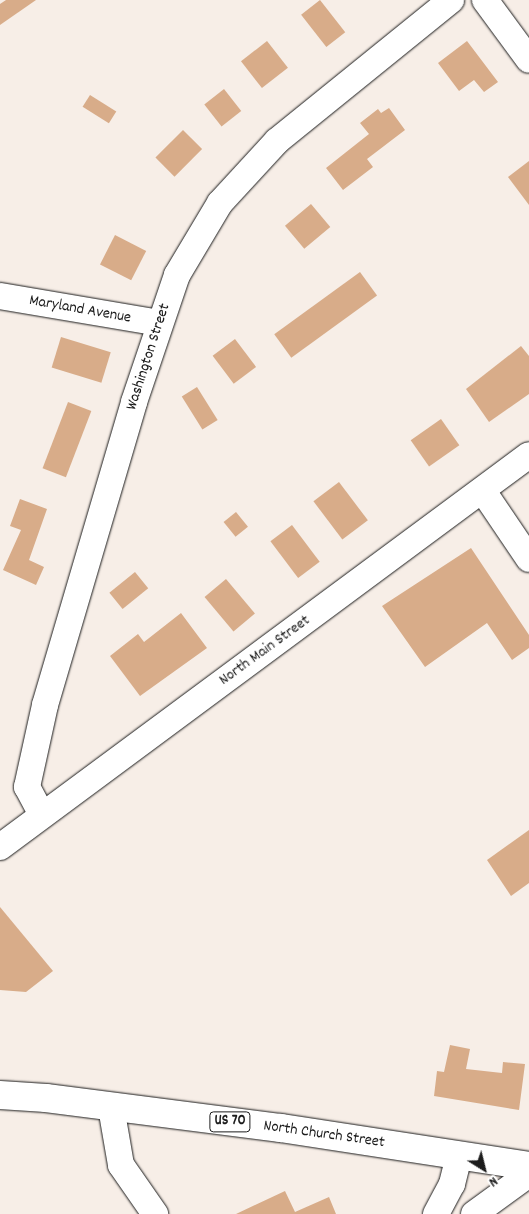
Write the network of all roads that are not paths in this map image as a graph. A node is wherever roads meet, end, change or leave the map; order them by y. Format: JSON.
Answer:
{"nodes":[{"id":1,"x":452,"y":0,"type":"edge"},
{"id":2,"x":485,"y":0,"type":"edge"},
{"id":3,"x":529,"y":60,"type":"edge"},
{"id":4,"x":0,"y":296,"type":"edge"},
{"id":5,"x":159,"y":323,"type":"junction"},
{"id":6,"x":529,"y":455,"type":"edge"},
{"id":7,"x":483,"y":492,"type":"junction"},
{"id":8,"x":529,"y":559,"type":"edge"},
{"id":9,"x":42,"y":815,"type":"junction"},
{"id":10,"x":0,"y":847,"type":"edge"},
{"id":11,"x":0,"y":1095,"type":"edge"},
{"id":12,"x":111,"y":1107,"type":"junction"},
{"id":13,"x":460,"y":1156,"type":"junction"},
{"id":14,"x":529,"y":1166,"type":"edge"},
{"id":15,"x":529,"y":1174,"type":"edge"},
{"id":16,"x":155,"y":1214,"type":"edge"},
{"id":17,"x":436,"y":1214,"type":"edge"},
{"id":18,"x":474,"y":1214,"type":"edge"}],
"edges":[{"from":1,"to":5,"type":"street","name":"Washington Street"},
{"from":2,"to":3,"type":"street"},
{"from":4,"to":5,"type":"street","name":"Maryland Avenue"},
{"from":5,"to":9,"type":"street","name":"Washington Street"},
{"from":6,"to":7,"type":"street","name":"North Main Street"},
{"from":7,"to":8,"type":"street"},
{"from":7,"to":9,"type":"street","name":"North Main Street"},
{"from":9,"to":10,"type":"street","name":"North Main Street"},
{"from":11,"to":12,"type":"main road","name":"North Church Street","number":"US 70"},
{"from":12,"to":13,"type":"main road","name":"North Church Street","number":"US 70"},
{"from":12,"to":16,"type":"street"},
{"from":13,"to":14,"type":"main road","name":"North Church Street","number":"US 70"},
{"from":13,"to":17,"type":"street"},
{"from":15,"to":18,"type":"street"}]}
